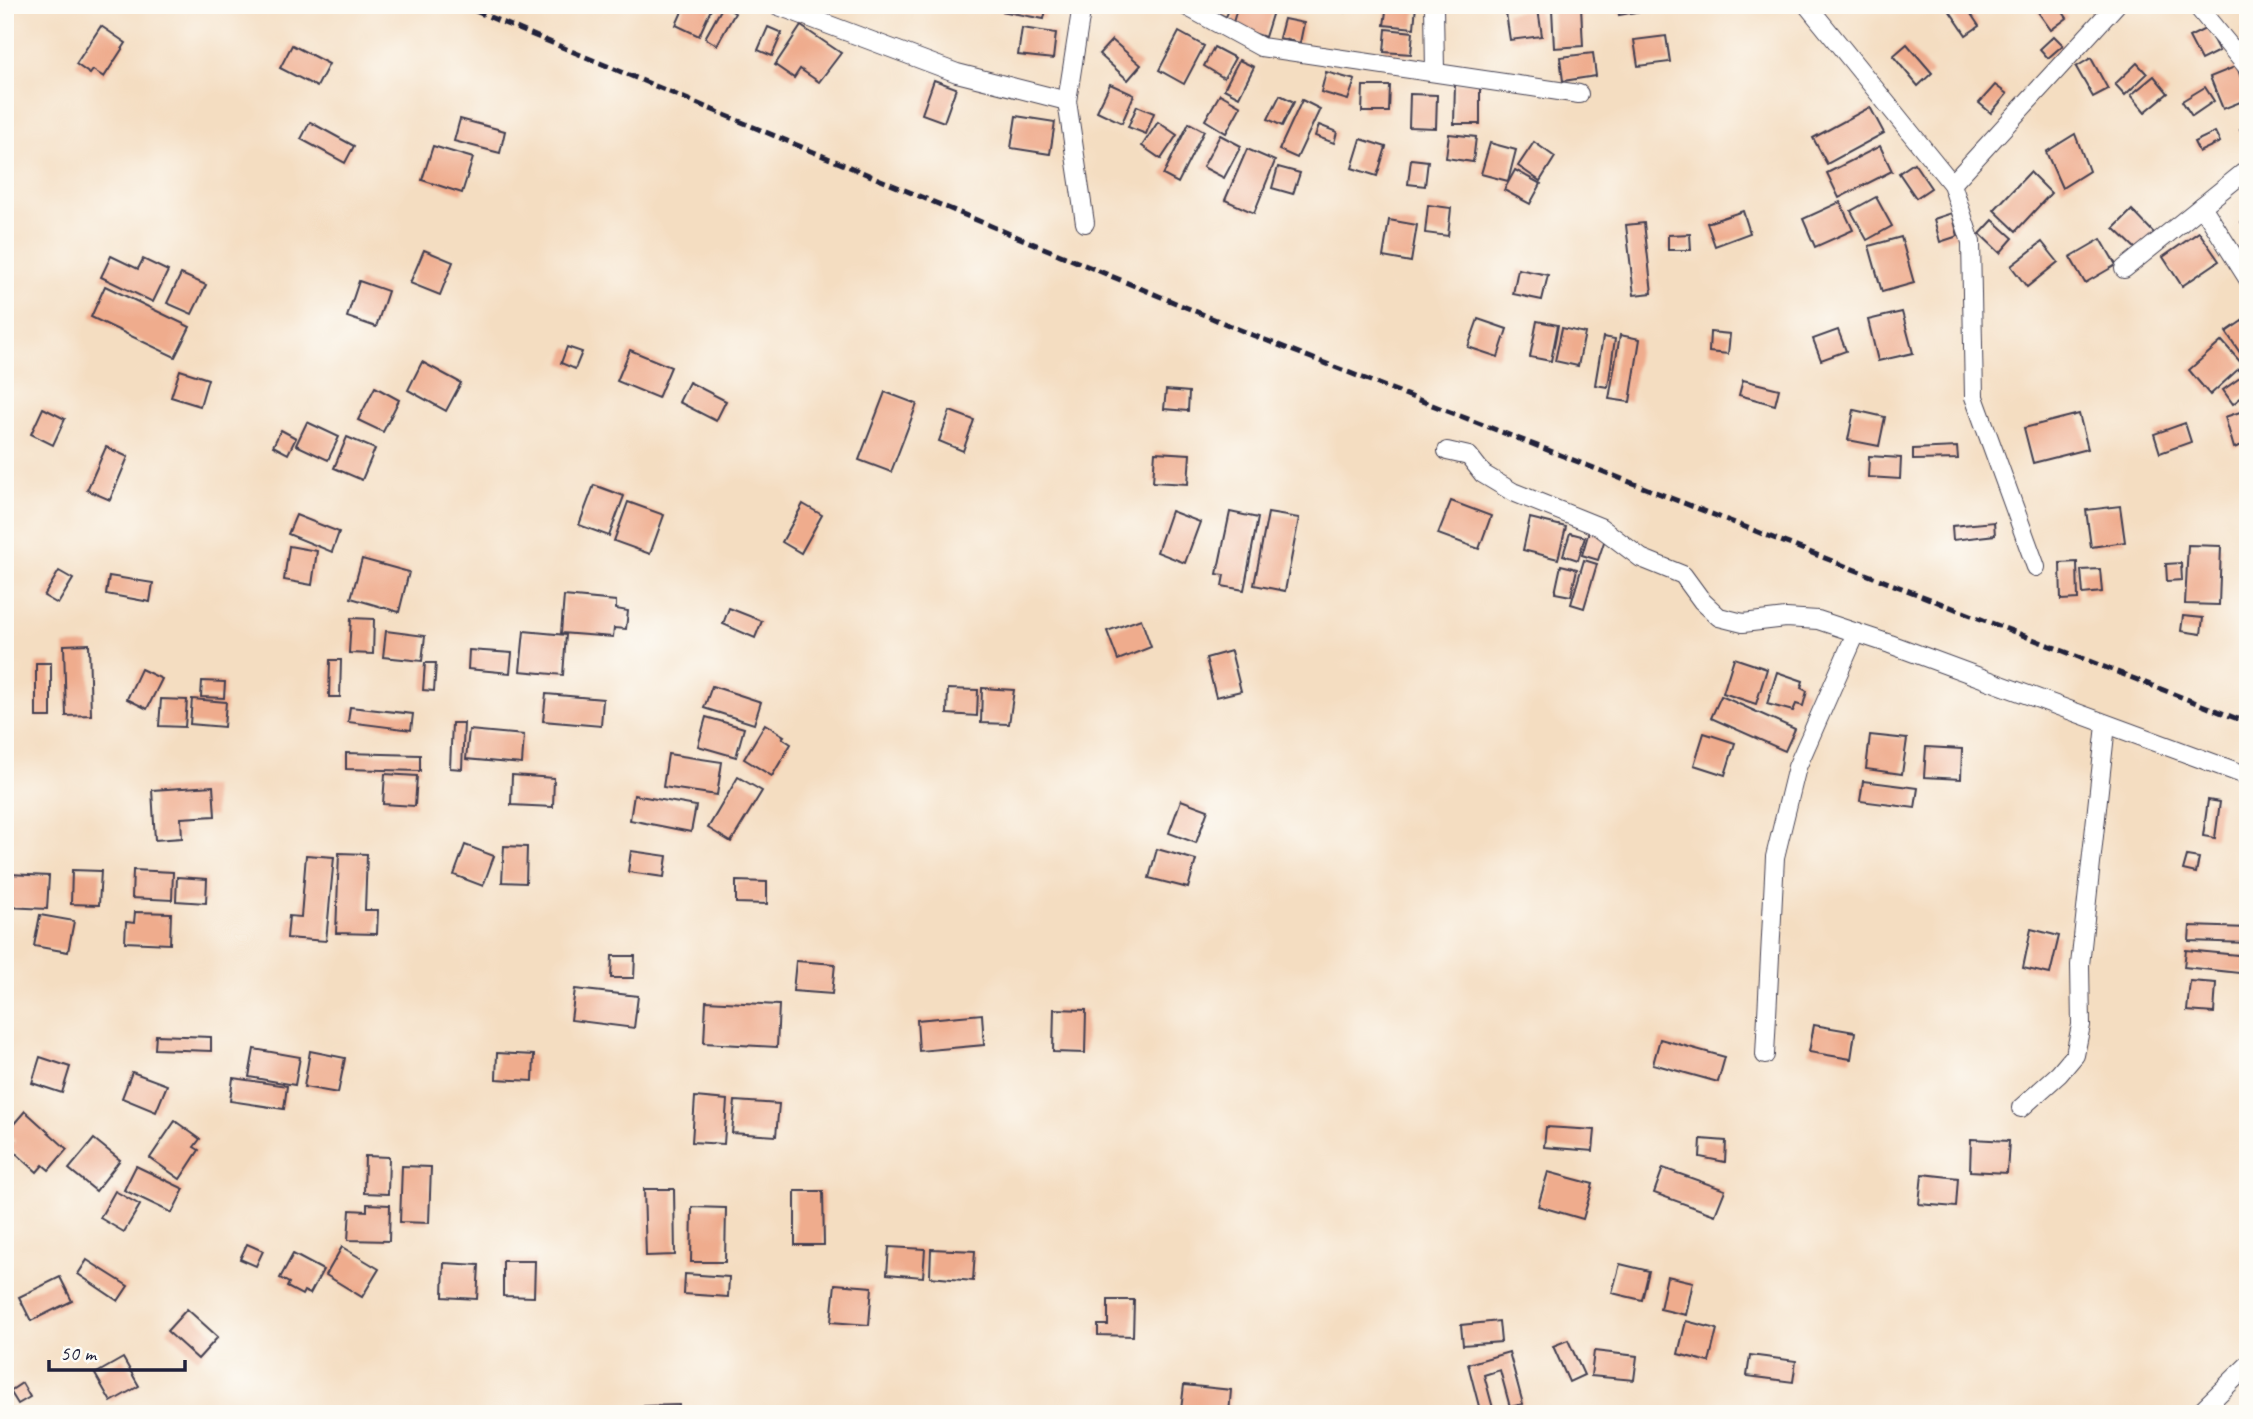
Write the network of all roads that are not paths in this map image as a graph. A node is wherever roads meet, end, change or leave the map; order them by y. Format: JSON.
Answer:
{"nodes":[{"id":1,"x":776,"y":5,"type":"edge"},
{"id":2,"x":1083,"y":5,"type":"edge"},
{"id":3,"x":1184,"y":5,"type":"edge"},
{"id":4,"x":1434,"y":5,"type":"edge"},
{"id":5,"x":1807,"y":5,"type":"edge"},
{"id":6,"x":2116,"y":5,"type":"edge"},
{"id":7,"x":2196,"y":5,"type":"edge"},
{"id":8,"x":2248,"y":68,"type":"edge"},
{"id":9,"x":1435,"y":72,"type":"junction"},
{"id":10,"x":1579,"y":94,"type":"dead end"},
{"id":11,"x":1067,"y":102,"type":"junction"},
{"id":12,"x":2248,"y":169,"type":"edge"},
{"id":13,"x":1952,"y":184,"type":"junction"},
{"id":14,"x":2202,"y":206,"type":"junction"},
{"id":15,"x":1085,"y":223,"type":"dead end"},
{"id":16,"x":2124,"y":269,"type":"dead end"},
{"id":17,"x":2248,"y":279,"type":"edge"},
{"id":18,"x":1447,"y":451,"type":"dead end"},
{"id":19,"x":2036,"y":567,"type":"dead end"},
{"id":20,"x":1856,"y":633,"type":"junction"},
{"id":21,"x":2106,"y":725,"type":"junction"},
{"id":22,"x":2248,"y":776,"type":"edge"},
{"id":23,"x":1765,"y":1055,"type":"dead end"},
{"id":24,"x":2021,"y":1108,"type":"dead end"},
{"id":25,"x":2248,"y":1365,"type":"edge"},
{"id":26,"x":2198,"y":1414,"type":"edge"}],
"edges":[{"from":1,"to":11,"type":"street"},
{"from":2,"to":11,"type":"street"},
{"from":3,"to":9,"type":"street"},
{"from":4,"to":9,"type":"street"},
{"from":5,"to":13,"type":"street"},
{"from":6,"to":13,"type":"street"},
{"from":7,"to":8,"type":"street"},
{"from":9,"to":10,"type":"street"},
{"from":11,"to":15,"type":"street"},
{"from":12,"to":14,"type":"street"},
{"from":13,"to":19,"type":"street"},
{"from":14,"to":16,"type":"street"},
{"from":14,"to":17,"type":"street"},
{"from":18,"to":20,"type":"street"},
{"from":20,"to":21,"type":"street"},
{"from":20,"to":23,"type":"street"},
{"from":21,"to":22,"type":"street"},
{"from":21,"to":24,"type":"street"},
{"from":25,"to":26,"type":"street"}]}
